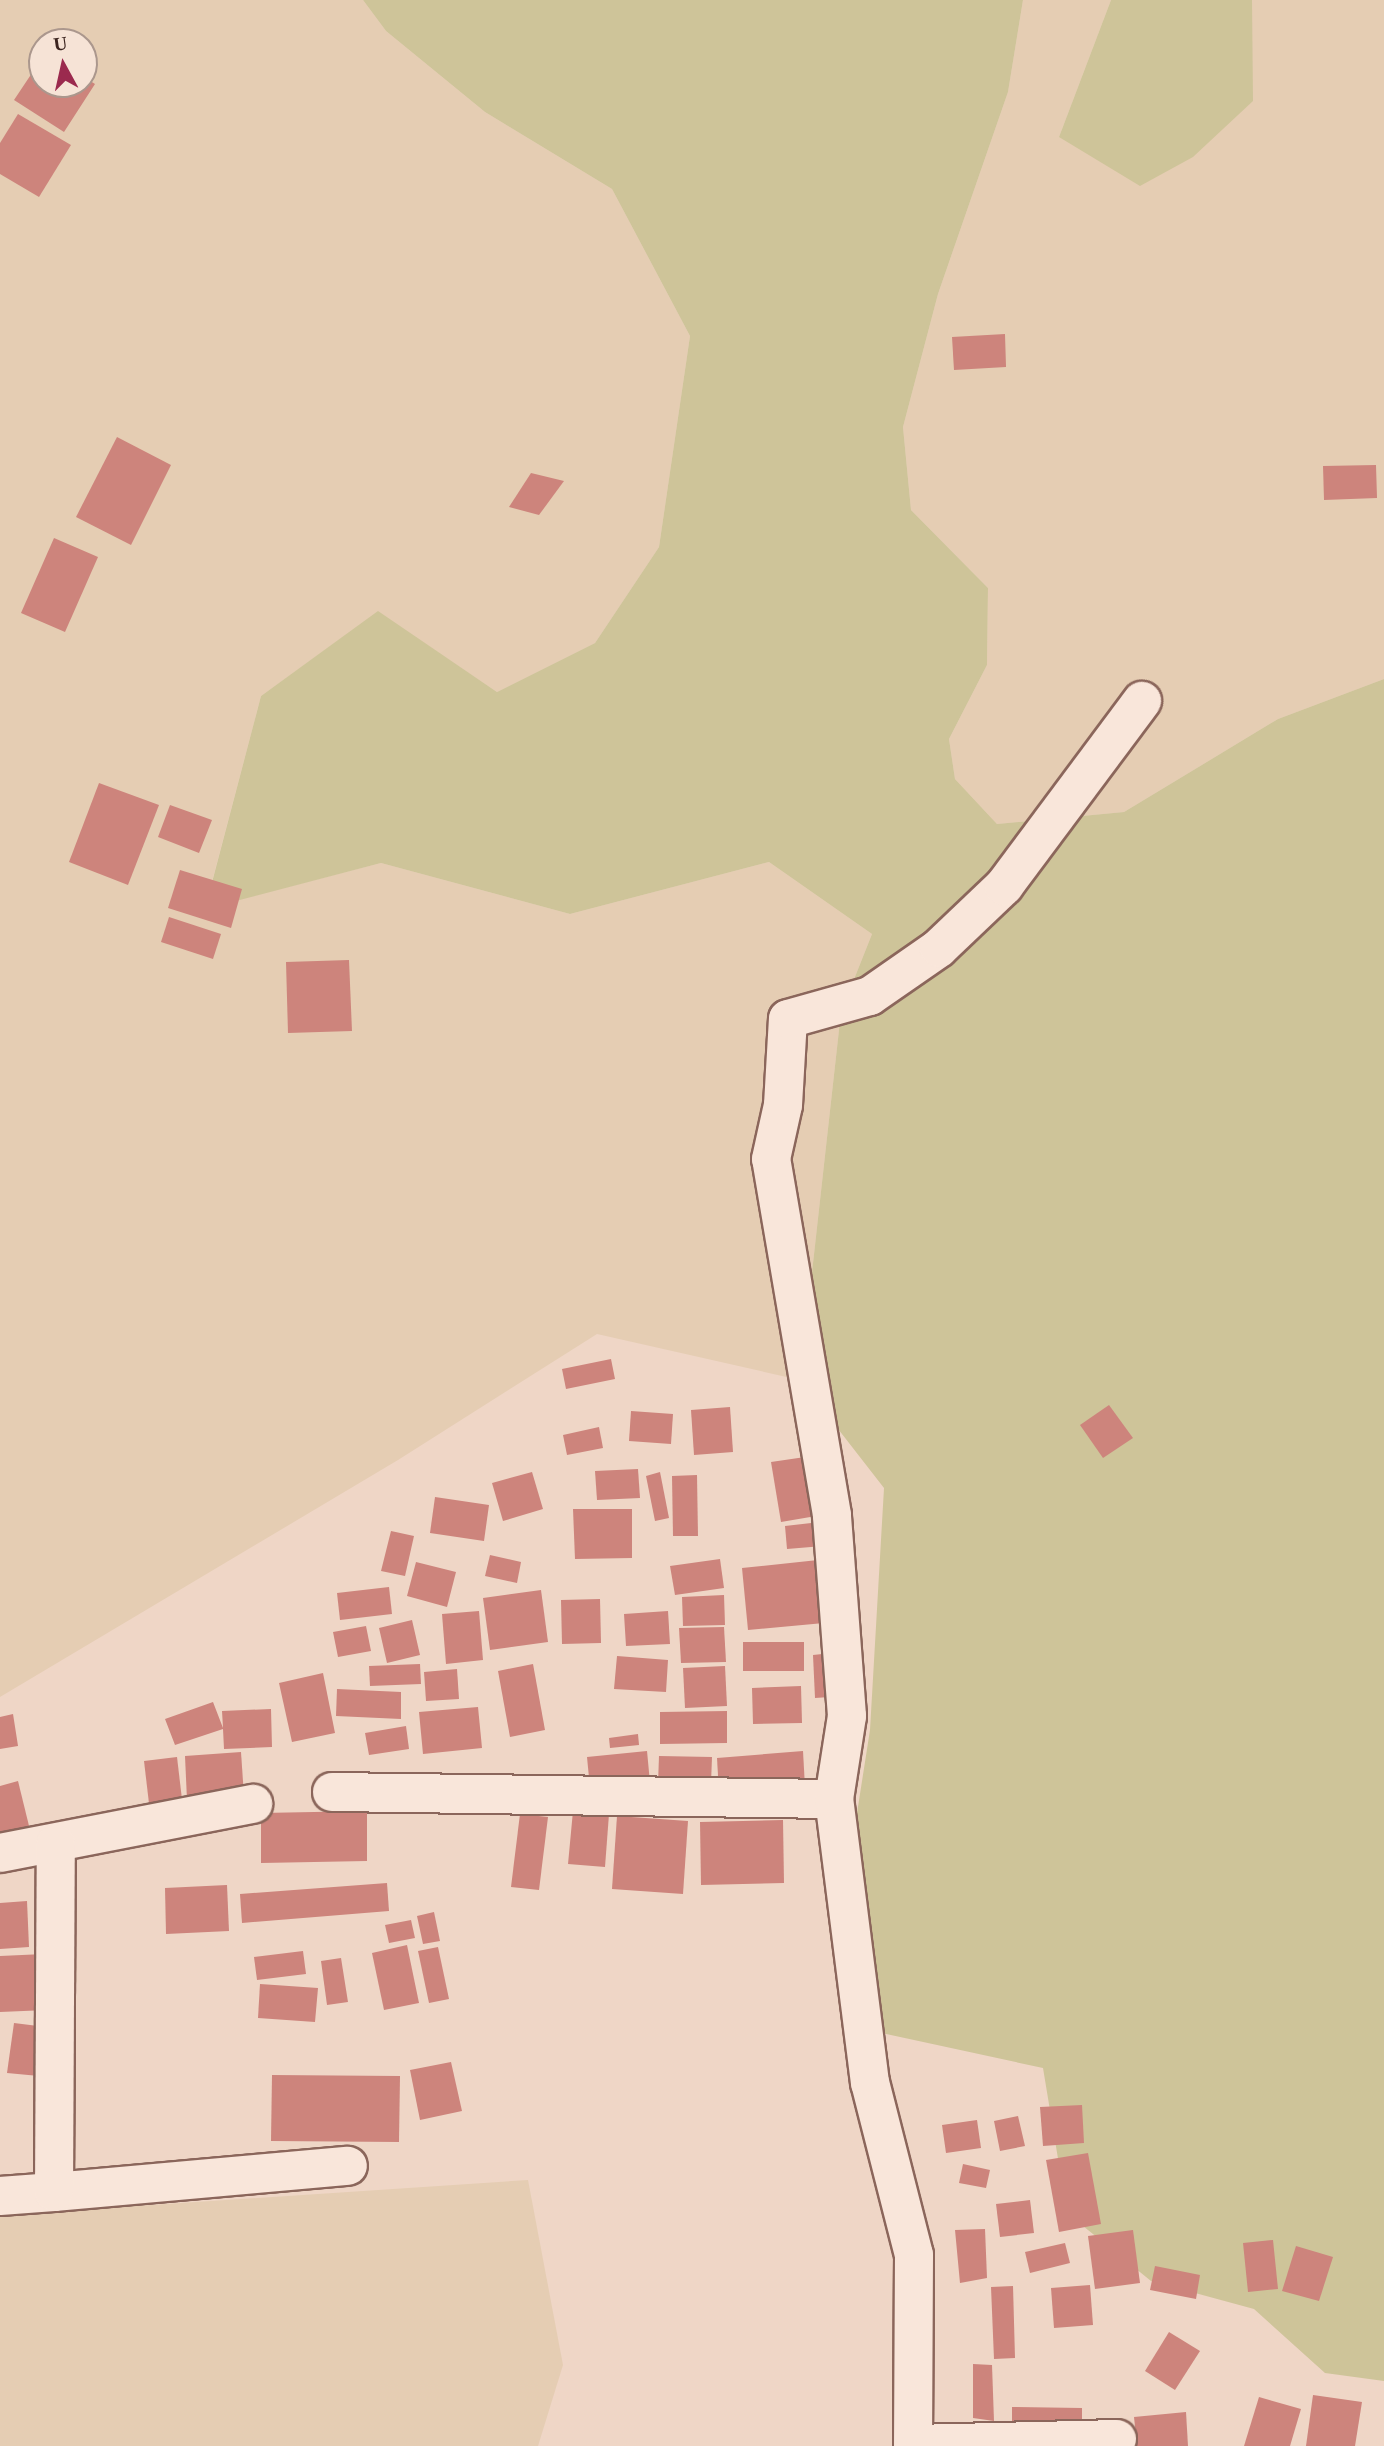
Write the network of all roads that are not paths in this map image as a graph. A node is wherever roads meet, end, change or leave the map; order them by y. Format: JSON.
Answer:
{"nodes":[{"id":1,"x":1142,"y":701,"type":"dead end"},
{"id":2,"x":332,"y":1792,"type":"dead end"},
{"id":3,"x":834,"y":1799,"type":"junction"},
{"id":4,"x":253,"y":1804,"type":"dead end"},
{"id":5,"x":56,"y":1844,"type":"junction"},
{"id":6,"x":0,"y":1853,"type":"edge"},
{"id":7,"x":348,"y":2166,"type":"dead end"},
{"id":8,"x":54,"y":2192,"type":"junction"},
{"id":9,"x":0,"y":2196,"type":"edge"},
{"id":10,"x":1117,"y":2439,"type":"dead end"},
{"id":11,"x":913,"y":2445,"type":"edge"}],
"edges":[{"from":1,"to":3,"type":"street"},
{"from":2,"to":3,"type":"street"},
{"from":3,"to":11,"type":"street"},
{"from":4,"to":5,"type":"street"},
{"from":5,"to":6,"type":"street"},
{"from":5,"to":8,"type":"street"},
{"from":7,"to":8,"type":"street"},
{"from":8,"to":9,"type":"street"},
{"from":10,"to":11,"type":"street"}]}
